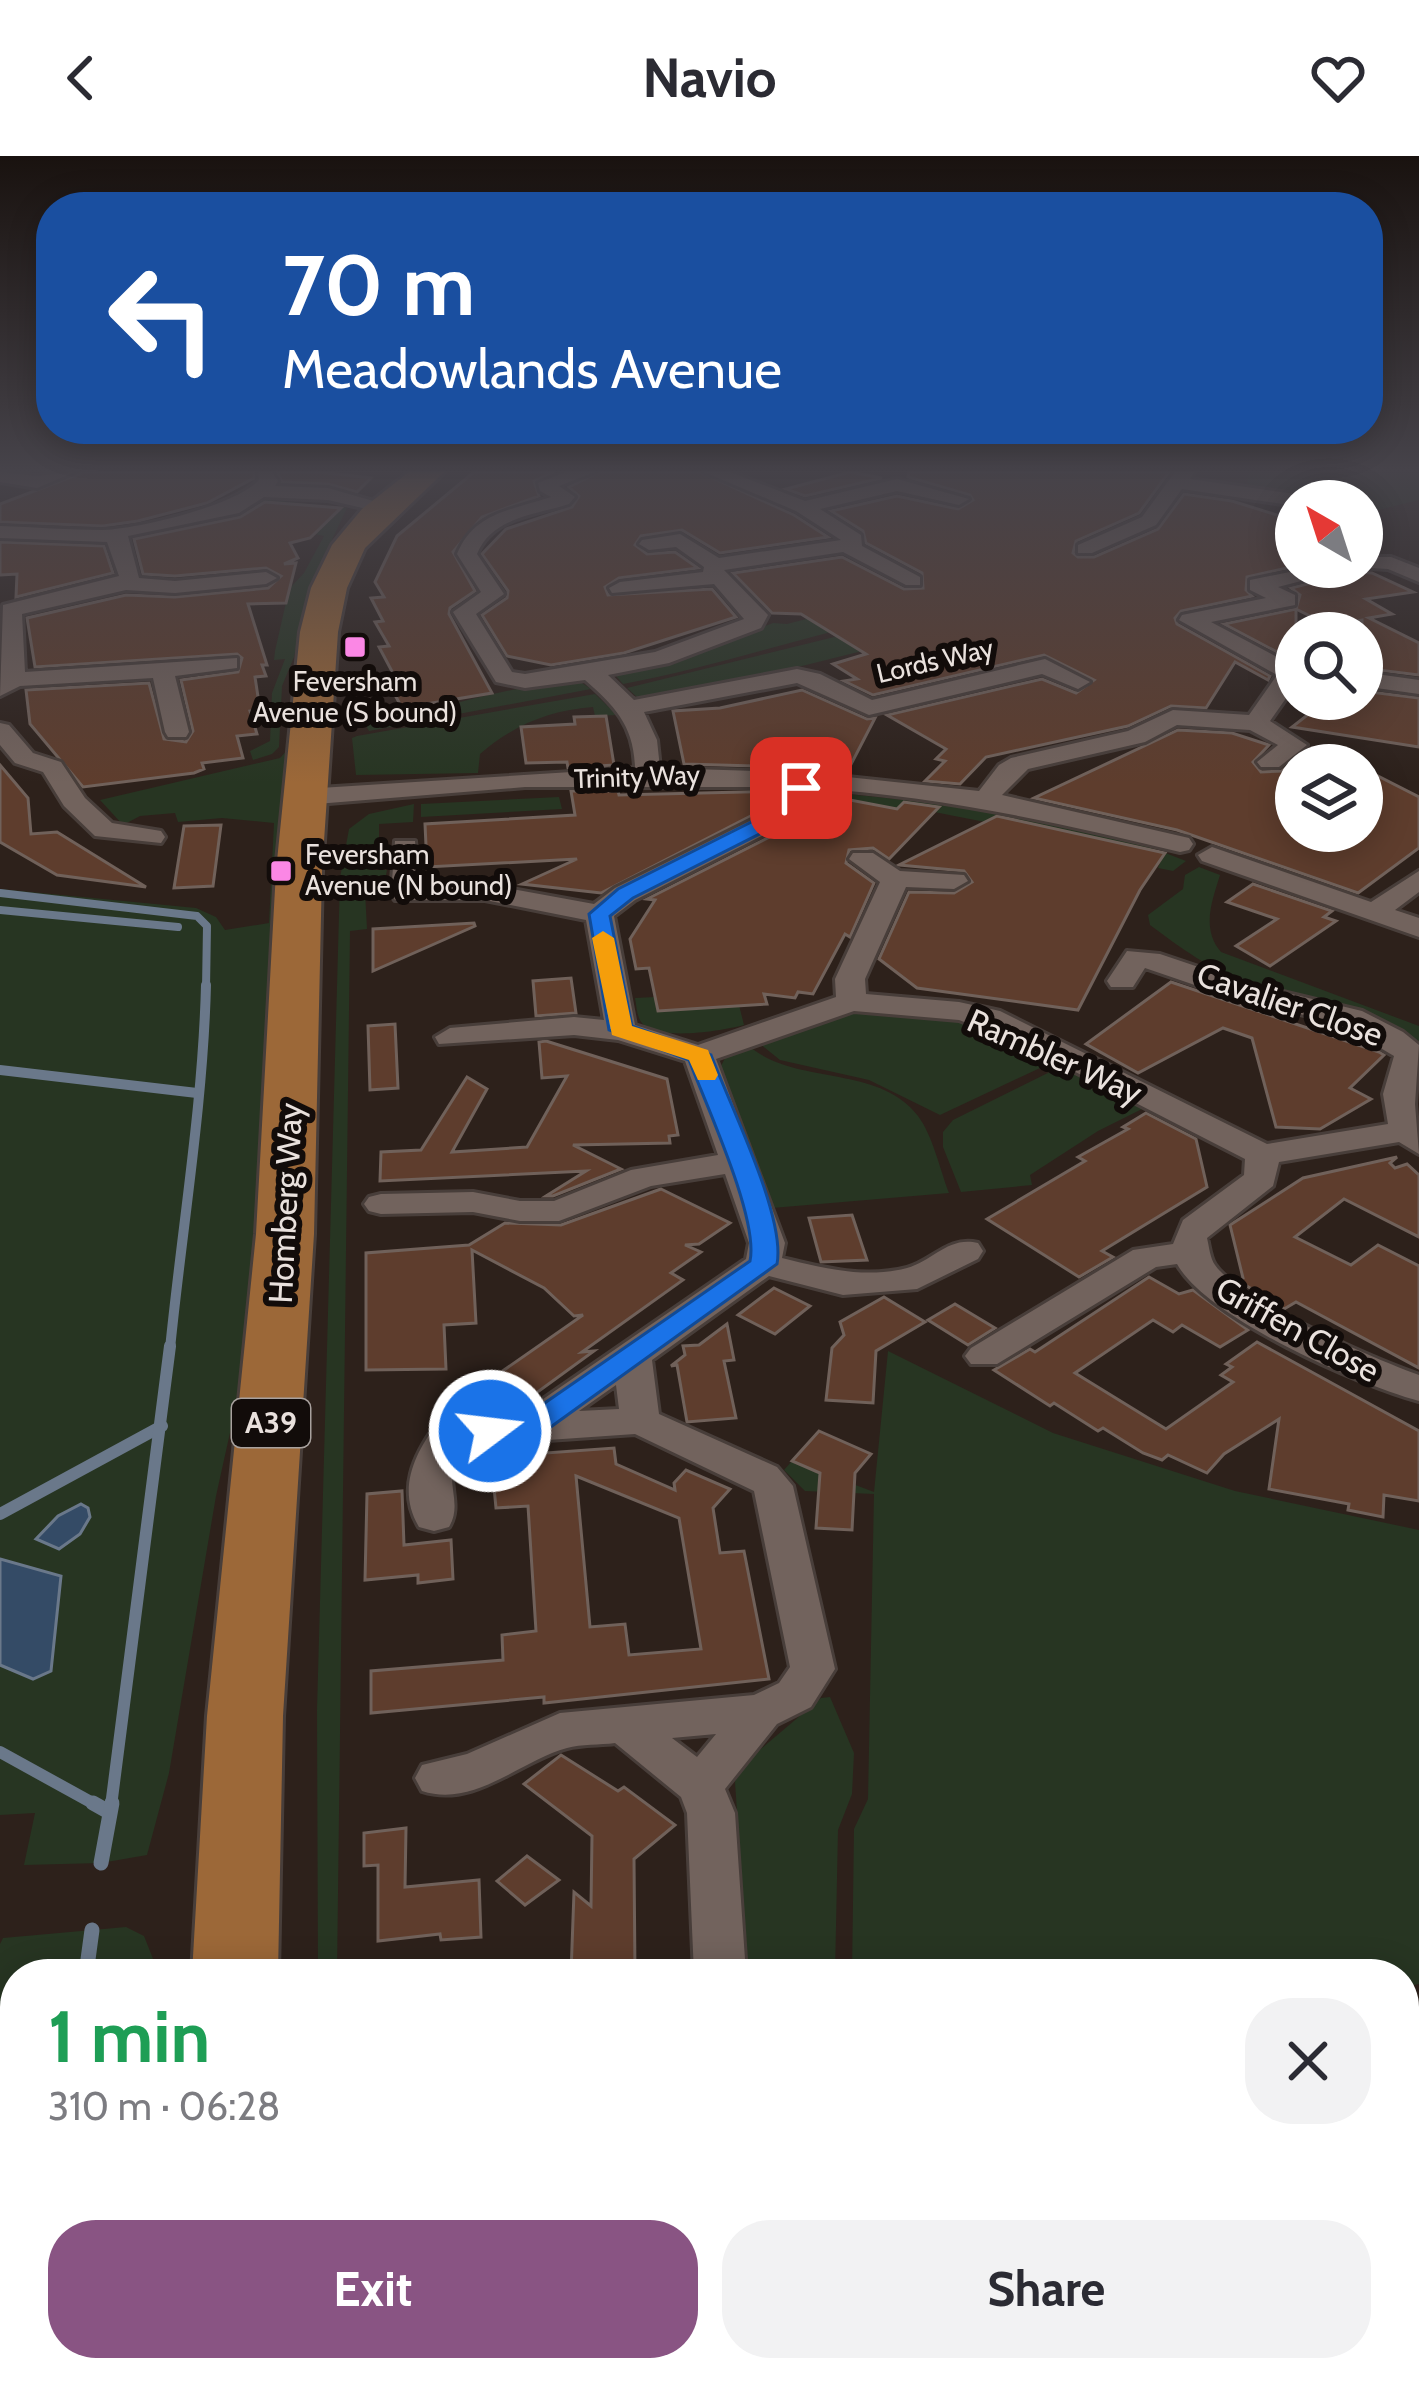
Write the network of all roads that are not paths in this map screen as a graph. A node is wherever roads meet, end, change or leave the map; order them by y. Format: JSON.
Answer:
{"nodes":[{"id":1,"x":130,"y":576,"type":"edge"},
{"id":2,"x":215,"y":576,"type":"edge"},
{"id":3,"x":260,"y":576,"type":"edge"},
{"id":4,"x":336,"y":576,"type":"edge"},
{"id":5,"x":483,"y":576,"type":"edge"},
{"id":6,"x":687,"y":576,"type":"edge"},
{"id":7,"x":721,"y":576,"type":"edge"},
{"id":8,"x":903,"y":576,"type":"edge"},
{"id":9,"x":266,"y":578,"type":"dead end"},
{"id":10,"x":913,"y":581,"type":"dead end"},
{"id":11,"x":1275,"y":581,"type":"edge"},
{"id":12,"x":126,"y":584,"type":"junction"},
{"id":13,"x":619,"y":587,"type":"dead end"},
{"id":14,"x":1015,"y":651,"type":"dead end"},
{"id":15,"x":229,"y":663,"type":"dead end"},
{"id":16,"x":1045,"y":666,"type":"junction"},
{"id":17,"x":1275,"y":666,"type":"edge"},
{"id":18,"x":590,"y":671,"type":"junction"},
{"id":19,"x":163,"y":672,"type":"junction"},
{"id":20,"x":1078,"y":682,"type":"dead end"},
{"id":21,"x":1383,"y":682,"type":"edge"},
{"id":22,"x":7,"y":684,"type":"edge"},
{"id":23,"x":1419,"y":687,"type":"edge"},
{"id":24,"x":1275,"y":693,"type":"edge"},
{"id":25,"x":632,"y":707,"type":"junction"},
{"id":26,"x":167,"y":720,"type":"dead end"},
{"id":27,"x":1256,"y":722,"type":"junction"},
{"id":28,"x":0,"y":730,"type":"edge"},
{"id":29,"x":24,"y":758,"type":"junction"},
{"id":30,"x":1270,"y":761,"type":"dead end"},
{"id":31,"x":0,"y":771,"type":"edge"},
{"id":32,"x":648,"y":775,"type":"junction"},
{"id":33,"x":799,"y":776,"type":"junction"},
{"id":34,"x":304,"y":797,"type":"junction"},
{"id":35,"x":988,"y":797,"type":"junction"},
{"id":36,"x":153,"y":838,"type":"dead end"},
{"id":37,"x":1180,"y":844,"type":"dead end"},
{"id":38,"x":405,"y":847,"type":"dead end"},
{"id":39,"x":1212,"y":855,"type":"dead end"},
{"id":40,"x":862,"y":859,"type":"dead end"},
{"id":41,"x":1419,"y":879,"type":"edge"},
{"id":42,"x":896,"y":880,"type":"junction"},
{"id":43,"x":954,"y":881,"type":"dead end"},
{"id":44,"x":1375,"y":912,"type":"junction"},
{"id":45,"x":599,"y":914,"type":"junction"},
{"id":46,"x":1419,"y":928,"type":"edge"},
{"id":47,"x":1135,"y":958,"type":"dead end"},
{"id":48,"x":851,"y":1002,"type":"junction"},
{"id":49,"x":621,"y":1030,"type":"junction"},
{"id":50,"x":450,"y":1036,"type":"dead end"},
{"id":51,"x":699,"y":1055,"type":"junction"},
{"id":52,"x":1413,"y":1138,"type":"edge"},
{"id":53,"x":1262,"y":1155,"type":"junction"},
{"id":54,"x":736,"y":1162,"type":"junction"},
{"id":55,"x":381,"y":1204,"type":"dead end"},
{"id":56,"x":965,"y":1251,"type":"dead end"},
{"id":57,"x":1190,"y":1252,"type":"junction"},
{"id":58,"x":763,"y":1264,"type":"junction"},
{"id":59,"x":632,"y":1356,"type":"junction"},
{"id":60,"x":984,"y":1356,"type":"dead end"},
{"id":61,"x":1419,"y":1389,"type":"edge"},
{"id":62,"x":640,"y":1421,"type":"junction"},
{"id":63,"x":530,"y":1427,"type":"junction"},
{"id":64,"x":434,"y":1517,"type":"dead end"},
{"id":65,"x":761,"y":1712,"type":"junction"},
{"id":66,"x":626,"y":1726,"type":"junction"},
{"id":67,"x":439,"y":1778,"type":"dead end"},
{"id":68,"x":700,"y":1786,"type":"junction"},
{"id":69,"x":236,"y":1959,"type":"edge"},
{"id":70,"x":719,"y":1959,"type":"edge"}],
"edges":[{"from":1,"to":12,"type":"street"},
{"from":2,"to":12,"type":"street"},
{"from":3,"to":9,"type":"street"},
{"from":4,"to":34,"type":"main road","name":"Homberg Way","number":"A39"},
{"from":5,"to":18,"type":"street"},
{"from":6,"to":13,"type":"street"},
{"from":7,"to":18,"type":"street"},
{"from":8,"to":10,"type":"street"},
{"from":11,"to":17,"type":"street"},
{"from":12,"to":22,"type":"street"},
{"from":14,"to":16,"type":"street","name":"Lords Way"},
{"from":15,"to":19,"type":"street"},
{"from":16,"to":20,"type":"street","name":"Lords Way"},
{"from":16,"to":25,"type":"street","name":"Lords Way"},
{"from":18,"to":25,"type":"street"},
{"from":19,"to":22,"type":"street"},
{"from":19,"to":26,"type":"street"},
{"from":21,"to":23,"type":"street"},
{"from":24,"to":27,"type":"street"},
{"from":25,"to":32,"type":"street"},
{"from":27,"to":30,"type":"street"},
{"from":27,"to":35,"type":"street"},
{"from":28,"to":29,"type":"street"},
{"from":29,"to":31,"type":"street"},
{"from":29,"to":36,"type":"street"},
{"from":32,"to":33,"type":"street","name":"Trinity Way"},
{"from":32,"to":34,"type":"street","name":"Trinity Way"},
{"from":33,"to":35,"type":"street","name":"Trinity Way"},
{"from":33,"to":45,"type":"street"},
{"from":34,"to":69,"type":"main road","name":"Homberg Way","number":"A39"},
{"from":35,"to":37,"type":"street","name":"Trinity Way"},
{"from":38,"to":45,"type":"street"},
{"from":39,"to":44,"type":"street"},
{"from":40,"to":42,"type":"street"},
{"from":41,"to":44,"type":"street"},
{"from":42,"to":43,"type":"street"},
{"from":42,"to":48,"type":"street"},
{"from":44,"to":46,"type":"street"},
{"from":45,"to":49,"type":"street"},
{"from":47,"to":52,"type":"street","name":"Cavalier Close"},
{"from":48,"to":51,"type":"street","name":"Rambler Way"},
{"from":48,"to":53,"type":"street","name":"Rambler Way"},
{"from":49,"to":50,"type":"street"},
{"from":49,"to":51,"type":"street"},
{"from":51,"to":54,"type":"street"},
{"from":52,"to":53,"type":"street"},
{"from":53,"to":57,"type":"street","name":"Griffen Close"},
{"from":54,"to":55,"type":"street"},
{"from":54,"to":58,"type":"street"},
{"from":56,"to":58,"type":"street"},
{"from":57,"to":60,"type":"street","name":"Griffen Close"},
{"from":57,"to":61,"type":"street","name":"Griffen Close"},
{"from":58,"to":59,"type":"street"},
{"from":59,"to":62,"type":"street"},
{"from":59,"to":63,"type":"street"},
{"from":62,"to":63,"type":"street"},
{"from":62,"to":65,"type":"street"},
{"from":63,"to":64,"type":"street"},
{"from":65,"to":66,"type":"street"},
{"from":65,"to":68,"type":"street"},
{"from":66,"to":67,"type":"street"},
{"from":66,"to":68,"type":"street"},
{"from":68,"to":70,"type":"street"}]}
